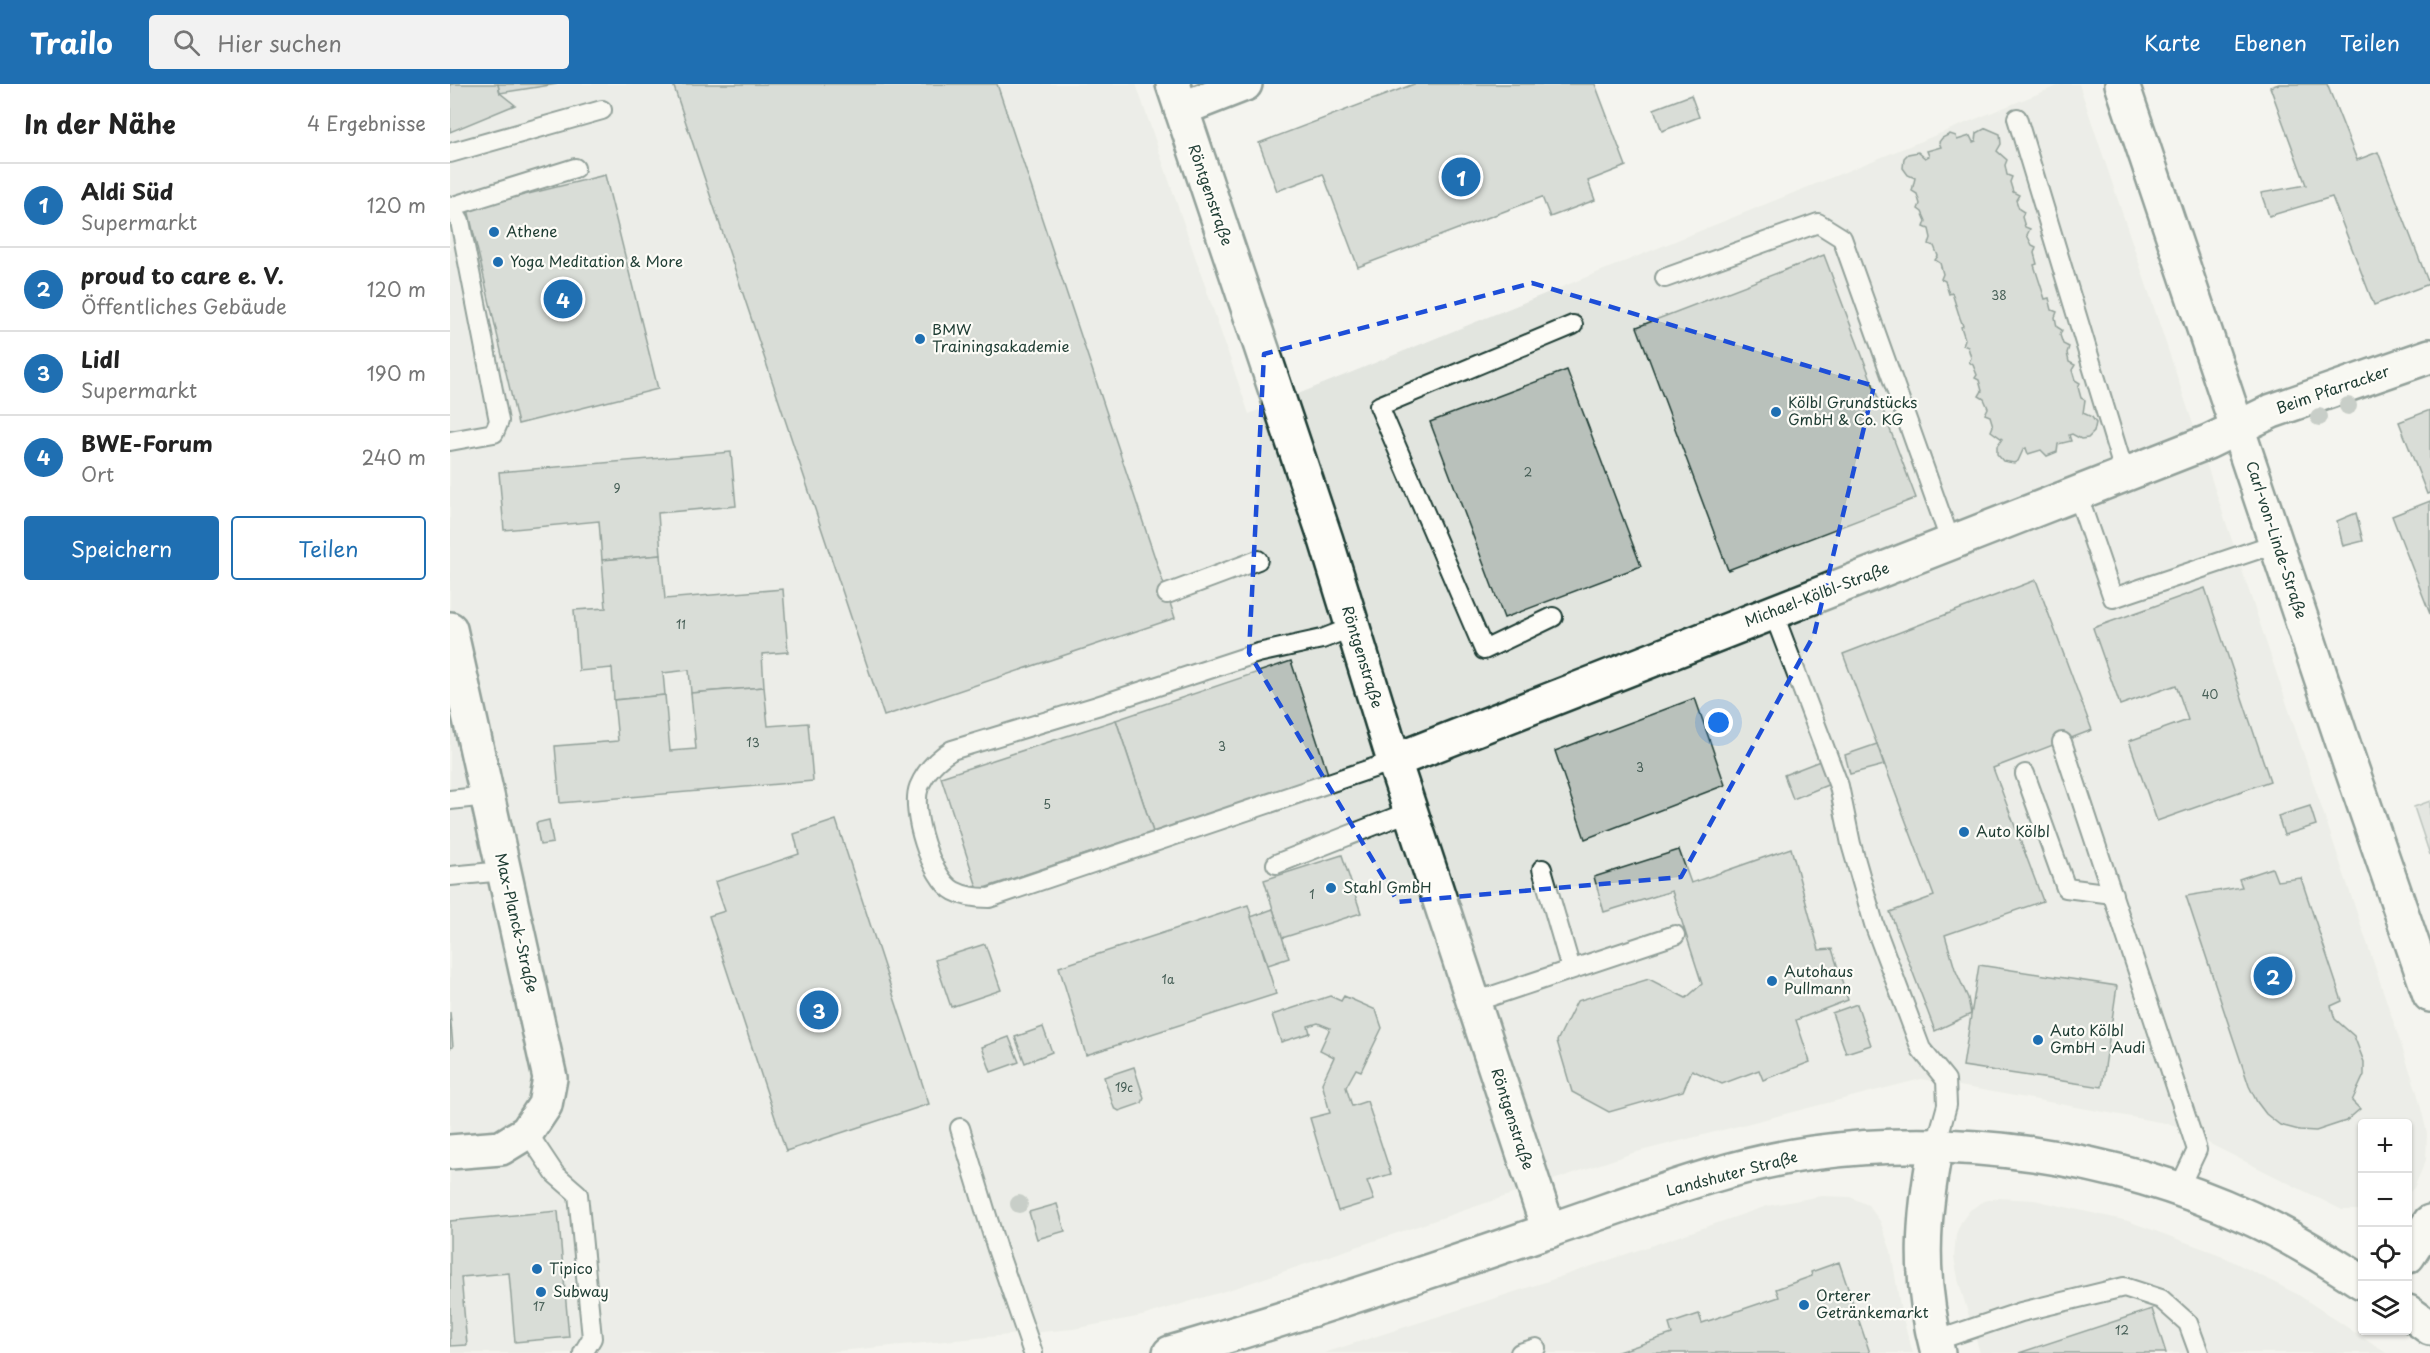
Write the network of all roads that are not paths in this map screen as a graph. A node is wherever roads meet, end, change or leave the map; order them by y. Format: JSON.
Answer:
{"nodes":[{"id":1,"x":1245,"y":84,"type":"edge"},
{"id":2,"x":2122,"y":84,"type":"edge"},
{"id":3,"x":1177,"y":96,"type":"edge"},
{"id":4,"x":602,"y":110,"type":"dead end"},
{"id":5,"x":2017,"y":118,"type":"dead end"},
{"id":6,"x":450,"y":153,"type":"edge"},
{"id":7,"x":575,"y":168,"type":"dead end"},
{"id":8,"x":450,"y":209,"type":"edge"},
{"id":9,"x":1665,"y":278,"type":"dead end"},
{"id":10,"x":1573,"y":325,"type":"dead end"},
{"id":11,"x":2430,"y":356,"type":"edge"},
{"id":12,"x":2239,"y":428,"type":"junction"},
{"id":13,"x":450,"y":441,"type":"edge"},
{"id":14,"x":2125,"y":475,"type":"junction"},
{"id":15,"x":2078,"y":493,"type":"junction"},
{"id":16,"x":1952,"y":543,"type":"junction"},
{"id":17,"x":2277,"y":543,"type":"junction"},
{"id":18,"x":1258,"y":560,"type":"dead end"},
{"id":19,"x":1167,"y":594,"type":"dead end"},
{"id":20,"x":1773,"y":612,"type":"junction"},
{"id":21,"x":1553,"y":617,"type":"dead end"},
{"id":22,"x":1353,"y":627,"type":"junction"},
{"id":23,"x":450,"y":629,"type":"edge"},
{"id":24,"x":454,"y":661,"type":"edge"},
{"id":25,"x":2062,"y":742,"type":"dead end"},
{"id":26,"x":1394,"y":761,"type":"junction"},
{"id":27,"x":2025,"y":774,"type":"dead end"},
{"id":28,"x":487,"y":796,"type":"junction"},
{"id":29,"x":450,"y":800,"type":"edge"},
{"id":30,"x":1411,"y":812,"type":"junction"},
{"id":31,"x":1276,"y":864,"type":"dead end"},
{"id":32,"x":1542,"y":869,"type":"dead end"},
{"id":33,"x":504,"y":871,"type":"junction"},
{"id":34,"x":450,"y":876,"type":"edge"},
{"id":35,"x":2113,"y":894,"type":"junction"},
{"id":36,"x":1675,"y":935,"type":"dead end"},
{"id":37,"x":1571,"y":969,"type":"junction"},
{"id":38,"x":2430,"y":995,"type":"edge"},
{"id":39,"x":1474,"y":1002,"type":"junction"},
{"id":40,"x":960,"y":1128,"type":"dead end"},
{"id":41,"x":527,"y":1132,"type":"junction"},
{"id":42,"x":1936,"y":1145,"type":"junction"},
{"id":43,"x":450,"y":1152,"type":"edge"},
{"id":44,"x":2178,"y":1190,"type":"junction"},
{"id":45,"x":2430,"y":1222,"type":"edge"},
{"id":46,"x":1549,"y":1231,"type":"junction"},
{"id":47,"x":2412,"y":1250,"type":"edge"},
{"id":48,"x":2360,"y":1281,"type":"edge"},
{"id":49,"x":1936,"y":1347,"type":"edge"},
{"id":50,"x":583,"y":1353,"type":"edge"},
{"id":51,"x":1033,"y":1353,"type":"edge"},
{"id":52,"x":1170,"y":1353,"type":"edge"},
{"id":53,"x":2199,"y":1353,"type":"edge"}],
"edges":[{"from":1,"to":3,"type":"street"},
{"from":2,"to":12,"type":"street","name":"Carl-von-Linde-Straße"},
{"from":3,"to":22,"type":"street","name":"Röntgenstraße"},
{"from":4,"to":6,"type":"lane"},
{"from":5,"to":14,"type":"lane"},
{"from":7,"to":8,"type":"lane"},
{"from":8,"to":13,"type":"lane"},
{"from":9,"to":16,"type":"lane"},
{"from":10,"to":21,"type":"lane"},
{"from":11,"to":12,"type":"street","name":"Beim Pfarracker"},
{"from":12,"to":14,"type":"street","name":"Michael-Kölbl-Straße"},
{"from":12,"to":17,"type":"street","name":"Carl-von-Linde-Straße"},
{"from":14,"to":15,"type":"street","name":"Michael-Kölbl-Straße"},
{"from":15,"to":16,"type":"street","name":"Michael-Kölbl-Straße"},
{"from":15,"to":17,"type":"lane"},
{"from":16,"to":20,"type":"street","name":"Michael-Kölbl-Straße"},
{"from":17,"to":38,"type":"street","name":"Carl-von-Linde-Straße"},
{"from":18,"to":19,"type":"lane"},
{"from":20,"to":26,"type":"street","name":"Michael-Kölbl-Straße"},
{"from":20,"to":42,"type":"lane"},
{"from":22,"to":26,"type":"street","name":"Röntgenstraße"},
{"from":22,"to":26,"type":"lane"},
{"from":23,"to":24,"type":"street","name":"Max-Planck-Straße"},
{"from":24,"to":28,"type":"street","name":"Max-Planck-Straße"},
{"from":25,"to":35,"type":"lane"},
{"from":26,"to":30,"type":"street","name":"Röntgenstraße"},
{"from":27,"to":35,"type":"lane"},
{"from":28,"to":29,"type":"lane"},
{"from":28,"to":33,"type":"street","name":"Max-Planck-Straße"},
{"from":30,"to":31,"type":"lane"},
{"from":30,"to":39,"type":"street","name":"Röntgenstraße"},
{"from":32,"to":37,"type":"lane"},
{"from":33,"to":34,"type":"lane"},
{"from":33,"to":41,"type":"street","name":"Max-Planck-Straße"},
{"from":35,"to":44,"type":"lane"},
{"from":36,"to":37,"type":"lane"},
{"from":37,"to":39,"type":"lane"},
{"from":39,"to":46,"type":"street","name":"Röntgenstraße"},
{"from":40,"to":51,"type":"lane"},
{"from":41,"to":43,"type":"street","name":"Max-Planck-Straße"},
{"from":41,"to":50,"type":"lane"},
{"from":42,"to":44,"type":"street","name":"Landshuter Straße"},
{"from":42,"to":46,"type":"street","name":"Landshuter Straße"},
{"from":42,"to":49,"type":"street"},
{"from":44,"to":48,"type":"street","name":"Landshuter Straße"},
{"from":45,"to":47,"type":"street"},
{"from":46,"to":52,"type":"street","name":"Landshuter Straße"},
{"from":49,"to":53,"type":"lane"}]}
